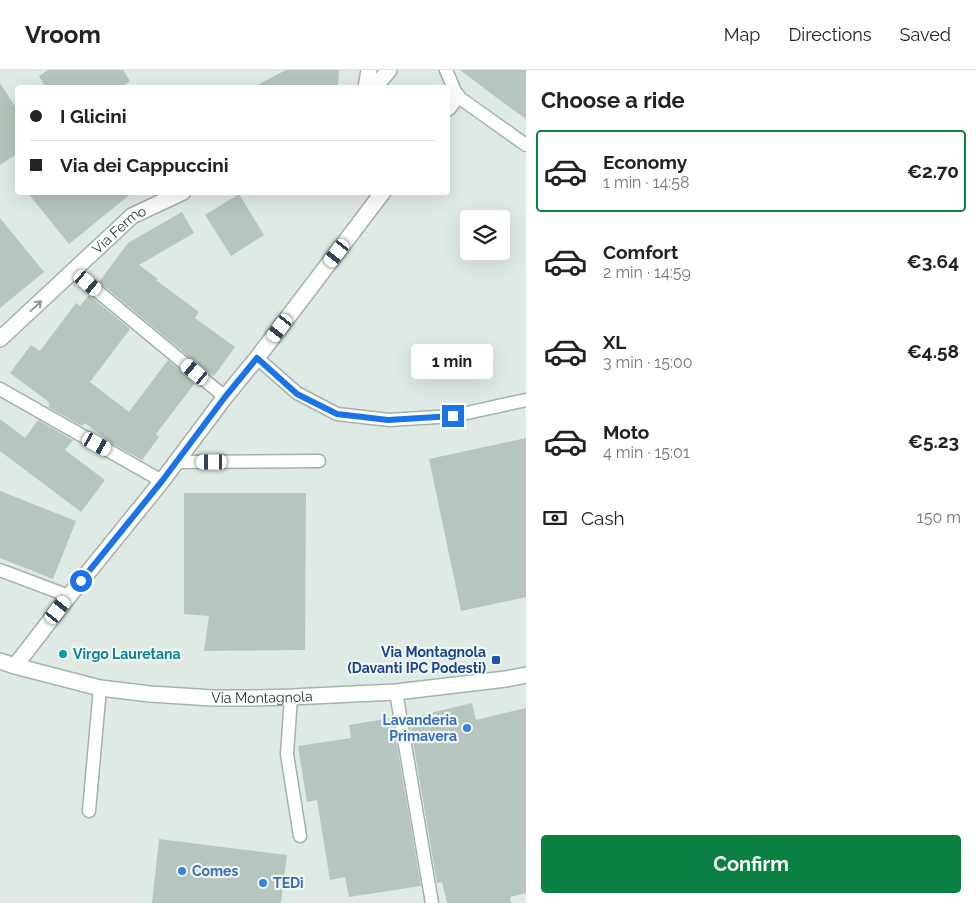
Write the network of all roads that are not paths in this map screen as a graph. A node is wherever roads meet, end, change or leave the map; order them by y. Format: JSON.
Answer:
{"nodes":[{"id":1,"x":369,"y":70,"type":"edge"},
{"id":2,"x":389,"y":70,"type":"edge"},
{"id":3,"x":446,"y":70,"type":"edge"},
{"id":4,"x":366,"y":85,"type":"edge"},
{"id":5,"x":376,"y":85,"type":"edge"},
{"id":6,"x":457,"y":96,"type":"junction"},
{"id":7,"x":450,"y":105,"type":"edge"},
{"id":8,"x":526,"y":145,"type":"edge"},
{"id":9,"x":177,"y":195,"type":"edge"},
{"id":10,"x":381,"y":195,"type":"edge"},
{"id":11,"x":73,"y":271,"type":"junction"},
{"id":12,"x":0,"y":339,"type":"edge"},
{"id":13,"x":257,"y":358,"type":"junction"},
{"id":14,"x":0,"y":389,"type":"edge"},
{"id":15,"x":225,"y":397,"type":"junction"},
{"id":16,"x":526,"y":400,"type":"edge"},
{"id":17,"x":319,"y":461,"type":"dead end"},
{"id":18,"x":177,"y":462,"type":"junction"},
{"id":19,"x":162,"y":481,"type":"junction"},
{"id":20,"x":0,"y":570,"type":"edge"},
{"id":21,"x":69,"y":596,"type":"junction"},
{"id":22,"x":0,"y":661,"type":"edge"},
{"id":23,"x":15,"y":666,"type":"junction"},
{"id":24,"x":526,"y":674,"type":"edge"},
{"id":25,"x":100,"y":688,"type":"junction"},
{"id":26,"x":396,"y":692,"type":"junction"},
{"id":27,"x":291,"y":697,"type":"junction"},
{"id":28,"x":89,"y":810,"type":"dead end"},
{"id":29,"x":300,"y":836,"type":"dead end"},
{"id":30,"x":432,"y":903,"type":"edge"}],
"edges":[{"from":1,"to":4,"type":"street"},
{"from":2,"to":5,"type":"street"},
{"from":3,"to":6,"type":"lane"},
{"from":6,"to":7,"type":"street"},
{"from":6,"to":8,"type":"lane"},
{"from":9,"to":11,"type":"street","name":"Via Fermo"},
{"from":10,"to":13,"type":"street"},
{"from":12,"to":11,"type":"street","name":"Via Fermo","one_way":true},
{"from":11,"to":15,"type":"lane"},
{"from":13,"to":15,"type":"street"},
{"from":13,"to":16,"type":"lane"},
{"from":14,"to":19,"type":"lane"},
{"from":15,"to":18,"type":"street"},
{"from":17,"to":18,"type":"lane"},
{"from":18,"to":19,"type":"street"},
{"from":19,"to":21,"type":"street"},
{"from":20,"to":21,"type":"lane"},
{"from":21,"to":23,"type":"street"},
{"from":22,"to":23,"type":"street","name":"Via Montagnola"},
{"from":23,"to":25,"type":"street","name":"Via Montagnola"},
{"from":24,"to":26,"type":"street","name":"Via Montagnola"},
{"from":25,"to":27,"type":"street","name":"Via Montagnola"},
{"from":25,"to":28,"type":"lane"},
{"from":26,"to":27,"type":"street","name":"Via Montagnola"},
{"from":26,"to":30,"type":"lane"},
{"from":27,"to":29,"type":"lane"}]}
